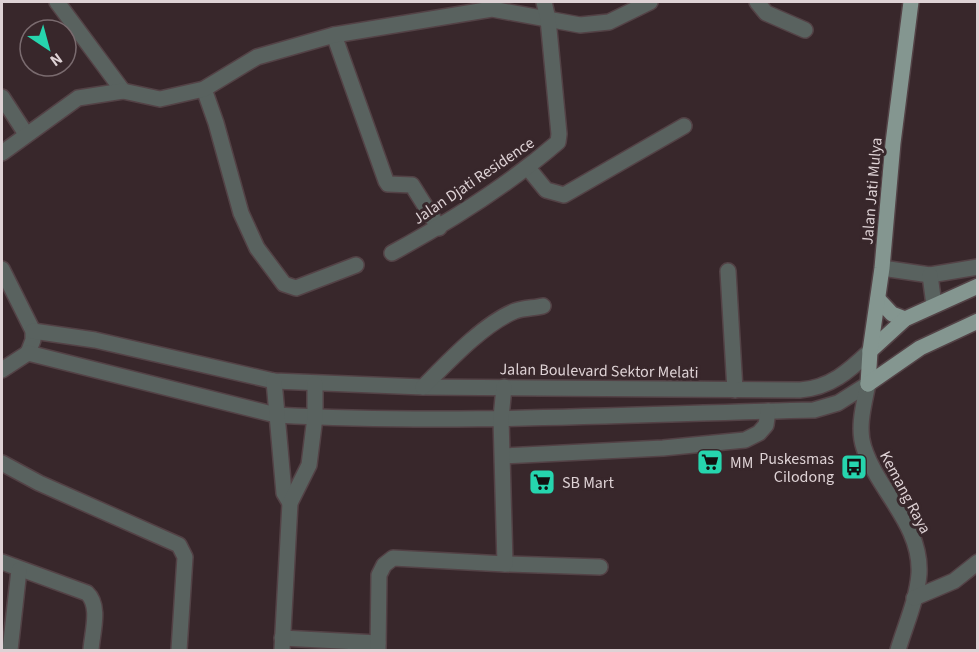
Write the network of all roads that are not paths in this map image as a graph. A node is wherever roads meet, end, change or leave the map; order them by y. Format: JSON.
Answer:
{"nodes":[{"id":1,"x":544,"y":2,"type":"edge"},
{"id":2,"x":650,"y":2,"type":"edge"},
{"id":3,"x":757,"y":2,"type":"edge"},
{"id":4,"x":911,"y":2,"type":"edge"},
{"id":5,"x":61,"y":3,"type":"edge"},
{"id":6,"x":492,"y":5,"type":"edge"},
{"id":7,"x":548,"y":19,"type":"junction"},
{"id":8,"x":805,"y":30,"type":"dead end"},
{"id":9,"x":333,"y":35,"type":"junction"},
{"id":10,"x":204,"y":89,"type":"junction"},
{"id":11,"x":123,"y":91,"type":"junction"},
{"id":12,"x":2,"y":97,"type":"edge"},
{"id":13,"x":684,"y":126,"type":"dead end"},
{"id":14,"x":26,"y":134,"type":"junction"},
{"id":15,"x":2,"y":153,"type":"edge"},
{"id":16,"x":528,"y":168,"type":"junction"},
{"id":17,"x":439,"y":228,"type":"junction"},
{"id":18,"x":392,"y":253,"type":"dead end"},
{"id":19,"x":356,"y":265,"type":"dead end"},
{"id":20,"x":978,"y":267,"type":"edge"},
{"id":21,"x":882,"y":268,"type":"junction"},
{"id":22,"x":2,"y":269,"type":"edge"},
{"id":23,"x":728,"y":271,"type":"dead end"},
{"id":24,"x":930,"y":275,"type":"junction"},
{"id":25,"x":978,"y":286,"type":"edge"},
{"id":26,"x":878,"y":299,"type":"junction"},
{"id":27,"x":934,"y":305,"type":"junction"},
{"id":28,"x":543,"y":306,"type":"dead end"},
{"id":29,"x":905,"y":319,"type":"junction"},
{"id":30,"x":978,"y":321,"type":"edge"},
{"id":31,"x":33,"y":331,"type":"junction"},
{"id":32,"x":870,"y":351,"type":"junction"},
{"id":33,"x":28,"y":353,"type":"junction"},
{"id":34,"x":2,"y":370,"type":"edge"},
{"id":35,"x":274,"y":381,"type":"junction"},
{"id":36,"x":315,"y":384,"type":"junction"},
{"id":37,"x":868,"y":384,"type":"junction"},
{"id":38,"x":423,"y":387,"type":"junction"},
{"id":39,"x":504,"y":387,"type":"junction"},
{"id":40,"x":735,"y":390,"type":"junction"},
{"id":41,"x":768,"y":411,"type":"junction"},
{"id":42,"x":276,"y":415,"type":"junction"},
{"id":43,"x":315,"y":417,"type":"junction"},
{"id":44,"x":501,"y":418,"type":"junction"},
{"id":45,"x":503,"y":456,"type":"junction"},
{"id":46,"x":2,"y":463,"type":"edge"},
{"id":47,"x":290,"y":503,"type":"junction"},
{"id":48,"x":2,"y":562,"type":"edge"},
{"id":49,"x":977,"y":563,"type":"edge"},
{"id":50,"x":505,"y":564,"type":"junction"},
{"id":51,"x":600,"y":567,"type":"dead end"},
{"id":52,"x":18,"y":570,"type":"junction"},
{"id":53,"x":914,"y":598,"type":"junction"},
{"id":54,"x":282,"y":644,"type":"edge"},
{"id":55,"x":378,"y":647,"type":"edge"},
{"id":56,"x":10,"y":651,"type":"edge"},
{"id":57,"x":91,"y":651,"type":"edge"},
{"id":58,"x":179,"y":651,"type":"edge"},
{"id":59,"x":898,"y":651,"type":"edge"}],
"edges":[{"from":1,"to":7,"type":"street"},
{"from":2,"to":7,"type":"street"},
{"from":3,"to":8,"type":"street"},
{"from":4,"to":21,"type":"main road","name":"Jalan Jati Mulya"},
{"from":5,"to":11,"type":"street"},
{"from":6,"to":7,"type":"street"},
{"from":6,"to":9,"type":"street"},
{"from":7,"to":16,"type":"street","name":"Jalan Djati Residence"},
{"from":9,"to":10,"type":"street"},
{"from":9,"to":17,"type":"street"},
{"from":10,"to":11,"type":"street"},
{"from":10,"to":19,"type":"street"},
{"from":11,"to":14,"type":"street"},
{"from":12,"to":14,"type":"street"},
{"from":13,"to":16,"type":"street"},
{"from":14,"to":15,"type":"street"},
{"from":16,"to":17,"type":"street","name":"Jalan Djati Residence"},
{"from":17,"to":18,"type":"street","name":"Jalan Djati Residence"},
{"from":20,"to":24,"type":"street"},
{"from":21,"to":24,"type":"street"},
{"from":21,"to":26,"type":"main road","name":"Jalan Jati Mulya"},
{"from":22,"to":31,"type":"street"},
{"from":23,"to":40,"type":"street"},
{"from":24,"to":27,"type":"street"},
{"from":25,"to":27,"type":"main road"},
{"from":26,"to":29,"type":"main road"},
{"from":26,"to":32,"type":"main road","name":"Jalan Jati Mulya"},
{"from":27,"to":29,"type":"main road"},
{"from":28,"to":38,"type":"street"},
{"from":29,"to":32,"type":"main road"},
{"from":30,"to":37,"type":"main road"},
{"from":31,"to":33,"type":"street"},
{"from":31,"to":35,"type":"street","name":"Jalan Boulevard Sektor Melati"},
{"from":32,"to":37,"type":"main road","name":"Jalan Jati Mulya"},
{"from":32,"to":40,"type":"street","name":"Jalan Boulevard Sektor Melati"},
{"from":33,"to":34,"type":"street"},
{"from":33,"to":42,"type":"street"},
{"from":35,"to":36,"type":"street","name":"Jalan Boulevard Sektor Melati"},
{"from":35,"to":42,"type":"street"},
{"from":36,"to":38,"type":"street","name":"Jalan Boulevard Sektor Melati"},
{"from":36,"to":43,"type":"street"},
{"from":37,"to":41,"type":"street"},
{"from":37,"to":53,"type":"street","name":"Kemang Raya"},
{"from":38,"to":39,"type":"street","name":"Jalan Boulevard Sektor Melati"},
{"from":39,"to":40,"type":"street","name":"Jalan Boulevard Sektor Melati"},
{"from":39,"to":44,"type":"street"},
{"from":41,"to":44,"type":"street"},
{"from":41,"to":45,"type":"street"},
{"from":42,"to":43,"type":"street"},
{"from":42,"to":47,"type":"street"},
{"from":43,"to":44,"type":"street"},
{"from":43,"to":47,"type":"street"},
{"from":44,"to":45,"type":"street"},
{"from":45,"to":50,"type":"street"},
{"from":46,"to":58,"type":"street"},
{"from":47,"to":54,"type":"street"},
{"from":48,"to":52,"type":"street"},
{"from":49,"to":53,"type":"street"},
{"from":50,"to":51,"type":"street"},
{"from":50,"to":55,"type":"street"},
{"from":52,"to":56,"type":"street"},
{"from":52,"to":57,"type":"street"},
{"from":53,"to":59,"type":"street","name":"Kemang Raya"},
{"from":54,"to":55,"type":"street"}]}
